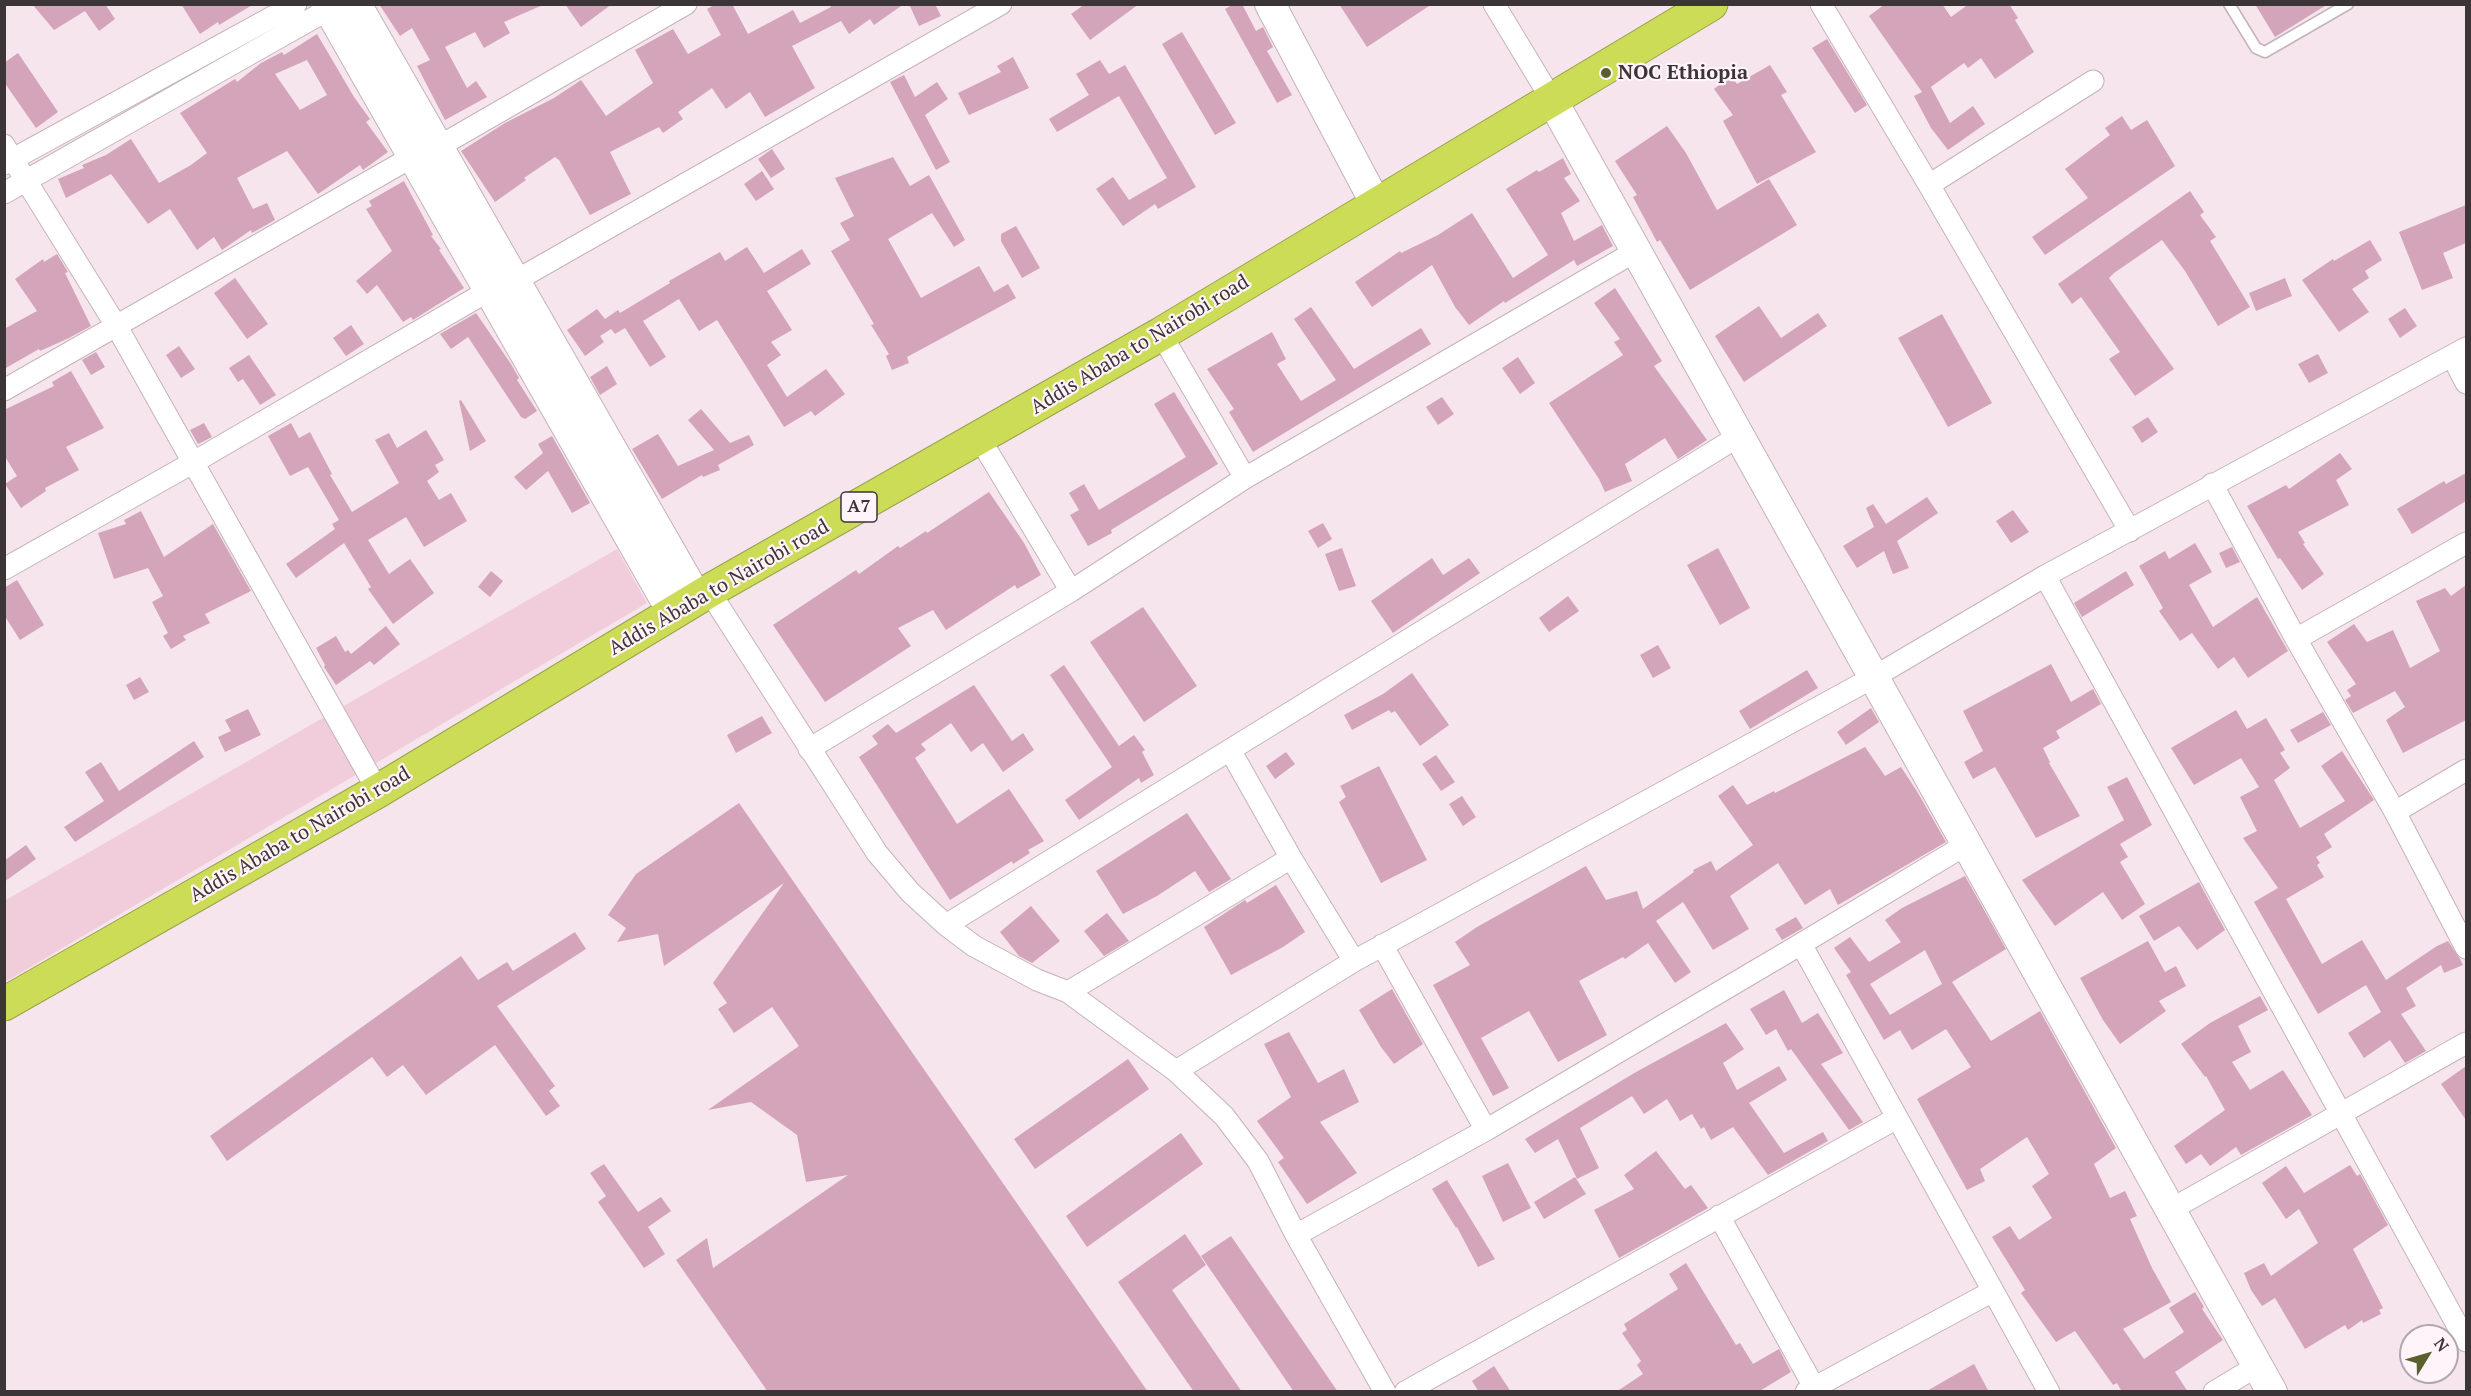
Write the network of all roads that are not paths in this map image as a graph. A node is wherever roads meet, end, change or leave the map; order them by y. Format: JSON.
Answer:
{"nodes":[{"id":1,"x":296,"y":4,"type":"edge"},
{"id":2,"x":686,"y":4,"type":"edge"},
{"id":3,"x":1001,"y":4,"type":"edge"},
{"id":4,"x":1270,"y":4,"type":"edge"},
{"id":5,"x":1494,"y":4,"type":"edge"},
{"id":6,"x":1711,"y":4,"type":"edge"},
{"id":7,"x":1821,"y":4,"type":"edge"},
{"id":8,"x":2229,"y":4,"type":"edge"},
{"id":9,"x":2348,"y":4,"type":"edge"},
{"id":10,"x":337,"y":6,"type":"edge"},
{"id":11,"x":2093,"y":81,"type":"dead end"},
{"id":12,"x":1552,"y":100,"type":"junction"},
{"id":13,"x":425,"y":152,"type":"junction"},
{"id":14,"x":7,"y":156,"type":"edge"},
{"id":15,"x":27,"y":181,"type":"junction"},
{"id":16,"x":1929,"y":185,"type":"junction"},
{"id":17,"x":4,"y":193,"type":"edge"},
{"id":18,"x":1376,"y":204,"type":"junction"},
{"id":19,"x":1636,"y":251,"type":"junction"},
{"id":20,"x":502,"y":286,"type":"junction"},
{"id":21,"x":117,"y":327,"type":"junction"},
{"id":22,"x":1161,"y":334,"type":"junction"},
{"id":23,"x":2459,"y":352,"type":"edge"},
{"id":24,"x":2466,"y":382,"type":"edge"},
{"id":25,"x":4,"y":390,"type":"edge"},
{"id":26,"x":1739,"y":436,"type":"junction"},
{"id":27,"x":980,"y":439,"type":"junction"},
{"id":28,"x":194,"y":462,"type":"junction"},
{"id":29,"x":1245,"y":478,"type":"junction"},
{"id":30,"x":2212,"y":484,"type":"junction"},
{"id":31,"x":2130,"y":531,"type":"junction"},
{"id":32,"x":2466,"y":543,"type":"edge"},
{"id":33,"x":4,"y":569,"type":"edge"},
{"id":34,"x":2045,"y":576,"type":"junction"},
{"id":35,"x":1071,"y":591,"type":"junction"},
{"id":36,"x":693,"y":600,"type":"junction"},
{"id":37,"x":2296,"y":639,"type":"junction"},
{"id":38,"x":1874,"y":677,"type":"junction"},
{"id":39,"x":809,"y":749,"type":"junction"},
{"id":40,"x":1230,"y":750,"type":"junction"},
{"id":41,"x":2466,"y":770,"type":"edge"},
{"id":42,"x":378,"y":791,"type":"junction"},
{"id":43,"x":2395,"y":812,"type":"junction"},
{"id":44,"x":1967,"y":844,"type":"junction"},
{"id":45,"x":1291,"y":858,"type":"junction"},
{"id":46,"x":946,"y":925,"type":"junction"},
{"id":47,"x":1802,"y":944,"type":"junction"},
{"id":48,"x":1383,"y":945,"type":"junction"},
{"id":49,"x":2466,"y":948,"type":"edge"},
{"id":50,"x":1354,"y":961,"type":"junction"},
{"id":51,"x":1068,"y":992,"type":"junction"},
{"id":52,"x":4,"y":1004,"type":"edge"},
{"id":53,"x":2466,"y":1043,"type":"edge"},
{"id":54,"x":1176,"y":1071,"type":"junction"},
{"id":55,"x":2341,"y":1112,"type":"junction"},
{"id":56,"x":1897,"y":1118,"type":"junction"},
{"id":57,"x":1486,"y":1130,"type":"junction"},
{"id":58,"x":2170,"y":1210,"type":"junction"},
{"id":59,"x":1719,"y":1216,"type":"junction"},
{"id":60,"x":1296,"y":1235,"type":"junction"},
{"id":61,"x":1993,"y":1291,"type":"junction"},
{"id":62,"x":2466,"y":1341,"type":"edge"},
{"id":63,"x":2265,"y":1379,"type":"edge"},
{"id":64,"x":1810,"y":1389,"type":"edge"},
{"id":65,"x":1385,"y":1392,"type":"edge"},
{"id":66,"x":1405,"y":1392,"type":"edge"},
{"id":67,"x":2049,"y":1392,"type":"edge"},
{"id":68,"x":2214,"y":1392,"type":"edge"}],
"edges":[{"from":1,"to":14,"type":"street"},
{"from":2,"to":13,"type":"street"},
{"from":3,"to":20,"type":"street"},
{"from":4,"to":18,"type":"street"},
{"from":5,"to":12,"type":"street"},
{"from":6,"to":12,"type":"highway","name":"Addis Ababa to Nairobi road","number":"A7"},
{"from":7,"to":16,"type":"street"},
{"from":8,"to":9,"type":"lane"},
{"from":10,"to":13,"type":"street"},
{"from":10,"to":15,"type":"street"},
{"from":11,"to":16,"type":"street"},
{"from":12,"to":18,"type":"highway","name":"Addis Ababa to Nairobi road","number":"A7"},
{"from":12,"to":19,"type":"street"},
{"from":13,"to":20,"type":"street"},
{"from":13,"to":21,"type":"street"},
{"from":14,"to":15,"type":"street"},
{"from":15,"to":17,"type":"street"},
{"from":15,"to":21,"type":"street"},
{"from":16,"to":31,"type":"street"},
{"from":18,"to":22,"type":"highway","name":"Addis Ababa to Nairobi road","number":"A7"},
{"from":19,"to":26,"type":"street"},
{"from":19,"to":29,"type":"street"},
{"from":20,"to":28,"type":"street"},
{"from":20,"to":36,"type":"street"},
{"from":21,"to":25,"type":"street"},
{"from":21,"to":28,"type":"street"},
{"from":22,"to":27,"type":"highway","name":"Addis Ababa to Nairobi road","number":"A7"},
{"from":22,"to":29,"type":"street"},
{"from":23,"to":24,"type":"street"},
{"from":23,"to":30,"type":"street"},
{"from":26,"to":38,"type":"street"},
{"from":26,"to":40,"type":"street"},
{"from":27,"to":35,"type":"street"},
{"from":27,"to":36,"type":"highway","name":"Addis Ababa to Nairobi road","number":"A7"},
{"from":28,"to":33,"type":"street"},
{"from":28,"to":42,"type":"street"},
{"from":29,"to":35,"type":"street"},
{"from":30,"to":31,"type":"street"},
{"from":30,"to":37,"type":"street"},
{"from":31,"to":34,"type":"street"},
{"from":32,"to":37,"type":"street"},
{"from":34,"to":38,"type":"street"},
{"from":34,"to":55,"type":"street"},
{"from":35,"to":39,"type":"street"},
{"from":36,"to":39,"type":"street"},
{"from":36,"to":42,"type":"highway","name":"Addis Ababa to Nairobi road","number":"A7"},
{"from":37,"to":43,"type":"street"},
{"from":38,"to":44,"type":"street"},
{"from":38,"to":48,"type":"street"},
{"from":39,"to":46,"type":"street"},
{"from":40,"to":45,"type":"street"},
{"from":40,"to":46,"type":"street"},
{"from":41,"to":43,"type":"street"},
{"from":42,"to":52,"type":"highway","name":"Addis Ababa to Nairobi road","number":"A7"},
{"from":43,"to":49,"type":"street"},
{"from":44,"to":47,"type":"street"},
{"from":44,"to":58,"type":"street"},
{"from":45,"to":50,"type":"street"},
{"from":45,"to":51,"type":"street"},
{"from":46,"to":51,"type":"street"},
{"from":47,"to":56,"type":"street"},
{"from":47,"to":57,"type":"street"},
{"from":48,"to":50,"type":"street"},
{"from":48,"to":57,"type":"street"},
{"from":50,"to":54,"type":"street"},
{"from":51,"to":54,"type":"street"},
{"from":53,"to":55,"type":"street"},
{"from":54,"to":60,"type":"street"},
{"from":55,"to":58,"type":"street"},
{"from":55,"to":62,"type":"street"},
{"from":56,"to":59,"type":"street"},
{"from":56,"to":61,"type":"street"},
{"from":57,"to":60,"type":"street"},
{"from":58,"to":63,"type":"street"},
{"from":59,"to":64,"type":"street"},
{"from":59,"to":66,"type":"street"},
{"from":60,"to":65,"type":"street"},
{"from":61,"to":64,"type":"street"},
{"from":61,"to":67,"type":"street"},
{"from":63,"to":68,"type":"street"}]}
